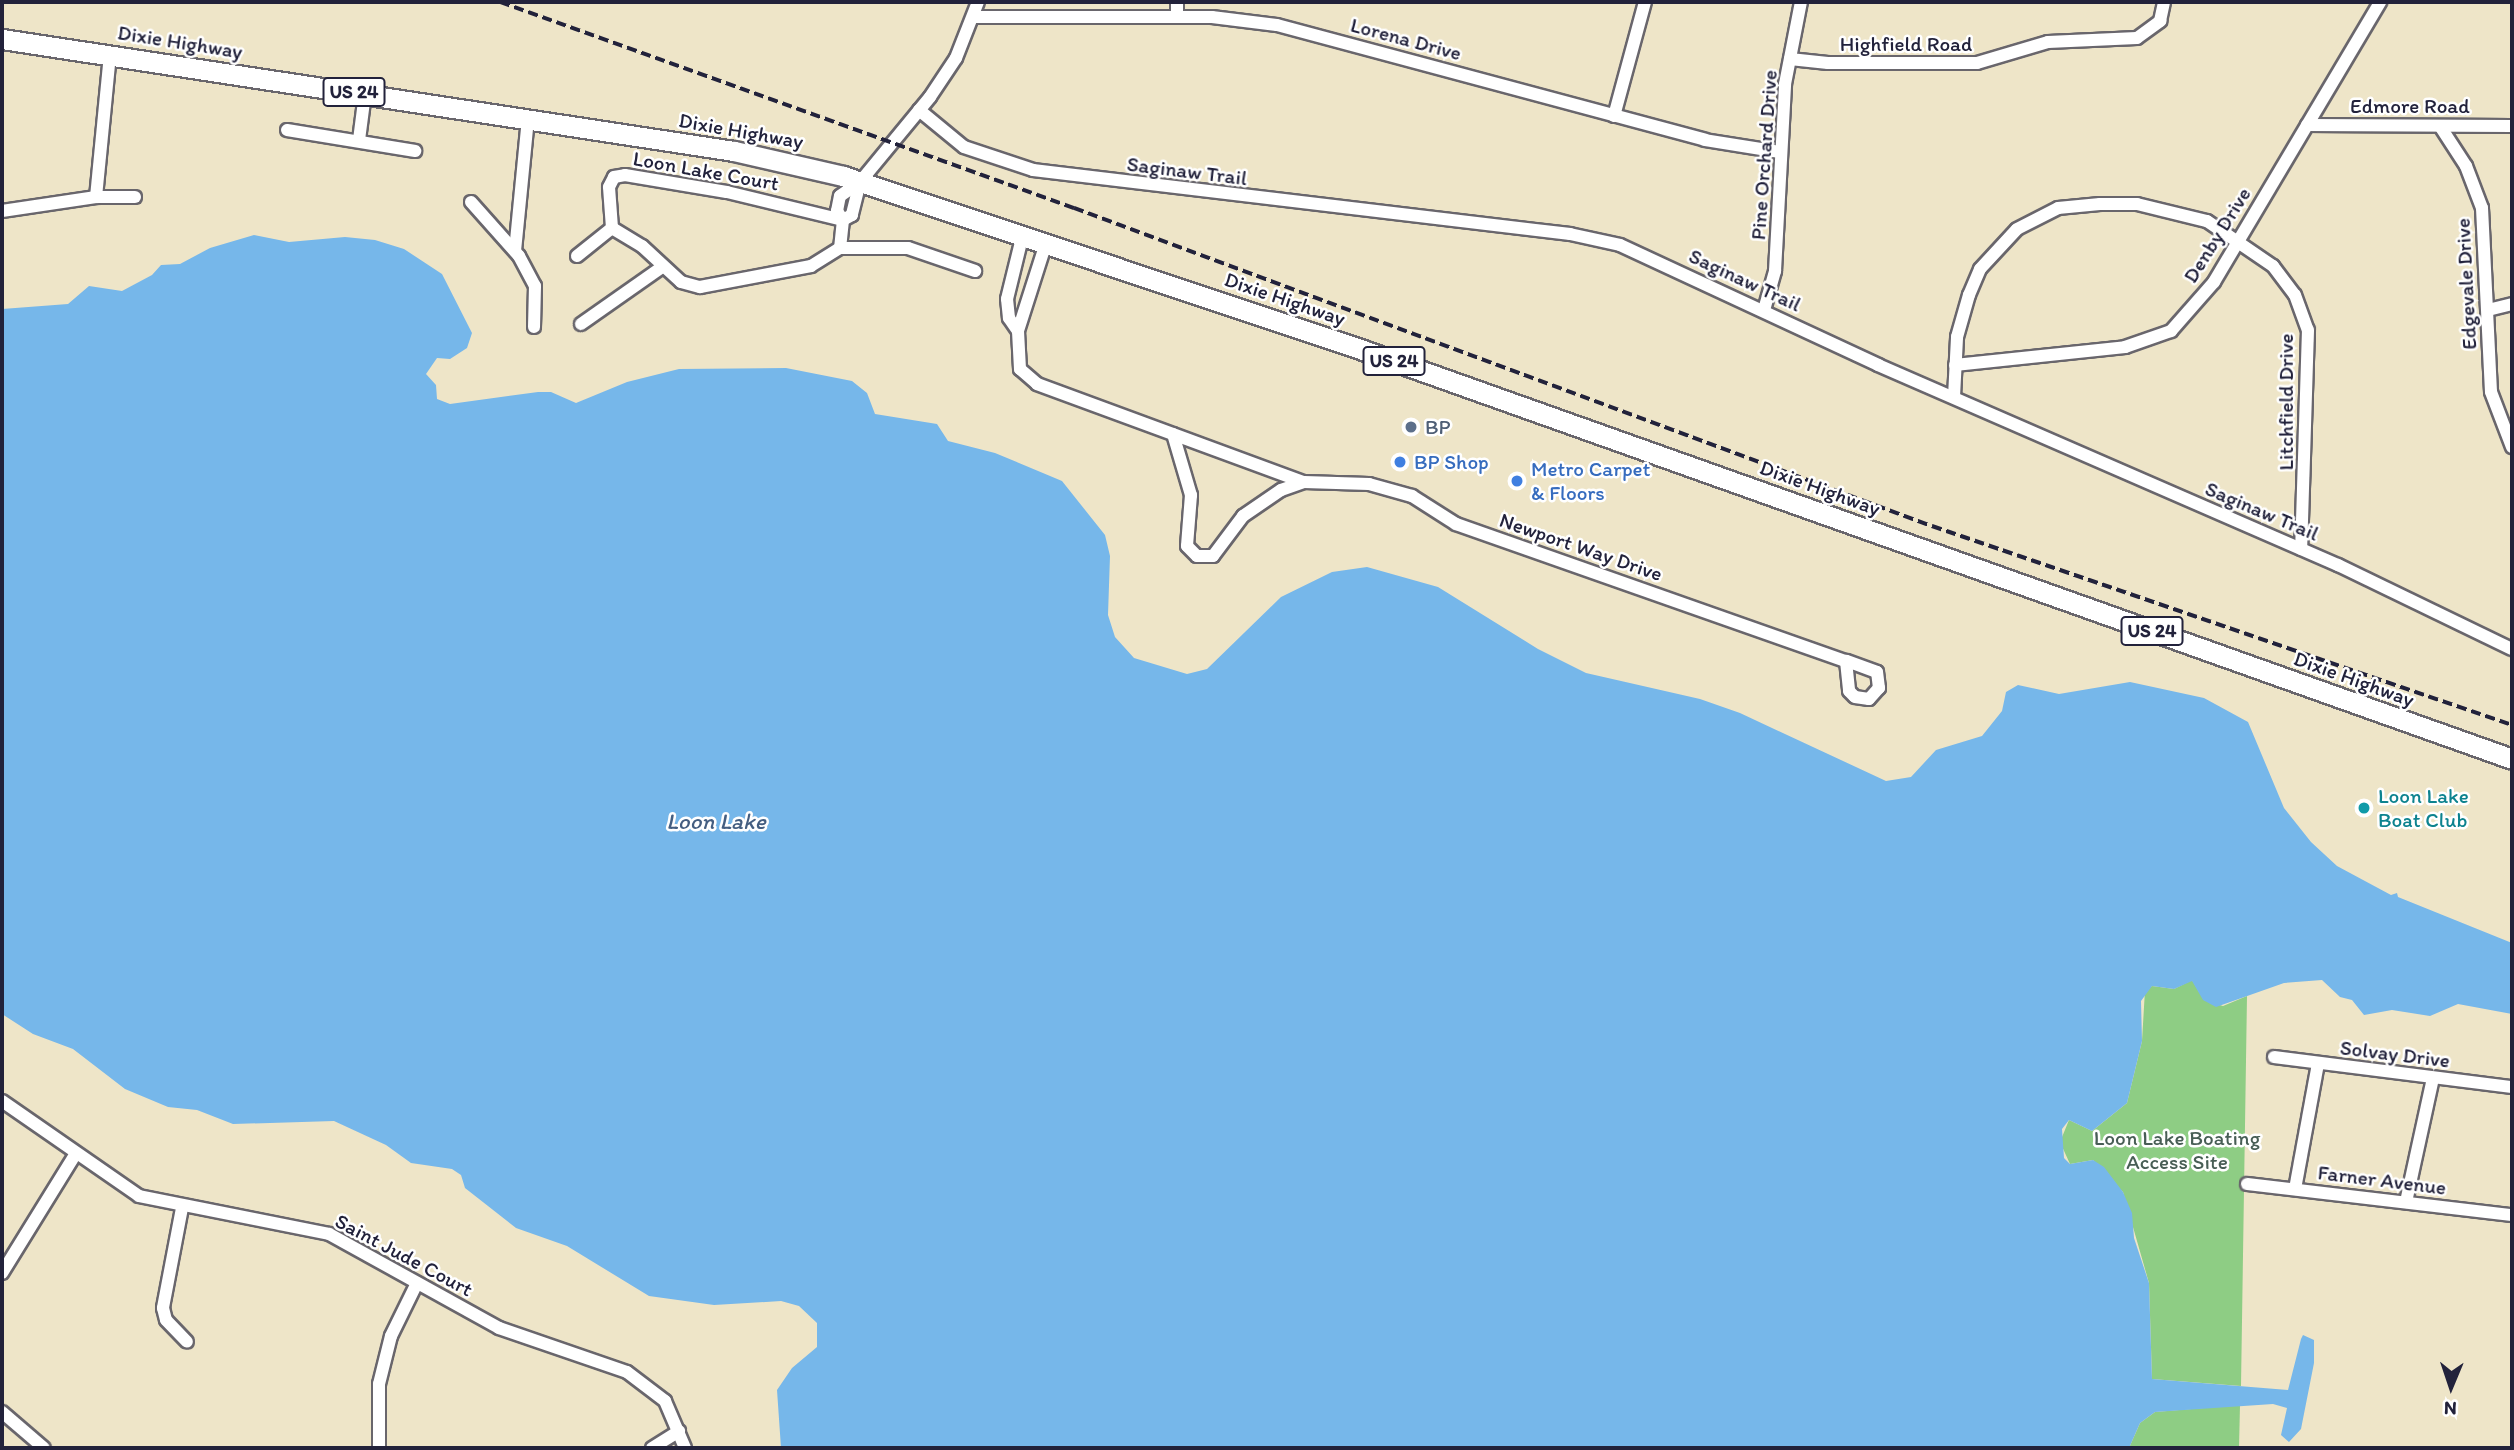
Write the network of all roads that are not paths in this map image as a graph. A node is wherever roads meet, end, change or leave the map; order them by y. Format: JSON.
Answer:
{"nodes":[{"id":1,"x":978,"y":2,"type":"edge"},
{"id":2,"x":1177,"y":2,"type":"edge"},
{"id":3,"x":1645,"y":2,"type":"edge"},
{"id":4,"x":1801,"y":2,"type":"edge"},
{"id":5,"x":2164,"y":2,"type":"edge"},
{"id":6,"x":2380,"y":2,"type":"edge"},
{"id":7,"x":974,"y":17,"type":"junction"},
{"id":8,"x":1177,"y":17,"type":"junction"},
{"id":9,"x":2,"y":39,"type":"edge"},
{"id":10,"x":110,"y":55,"type":"junction"},
{"id":11,"x":1790,"y":58,"type":"junction"},
{"id":12,"x":365,"y":94,"type":"junction"},
{"id":13,"x":919,"y":110,"type":"junction"},
{"id":14,"x":1614,"y":116,"type":"junction"},
{"id":15,"x":528,"y":119,"type":"junction"},
{"id":16,"x":2307,"y":125,"type":"junction"},
{"id":17,"x":2441,"y":126,"type":"junction"},
{"id":18,"x":2512,"y":126,"type":"edge"},
{"id":19,"x":287,"y":130,"type":"dead end"},
{"id":20,"x":359,"y":140,"type":"junction"},
{"id":21,"x":415,"y":151,"type":"dead end"},
{"id":22,"x":1780,"y":152,"type":"junction"},
{"id":23,"x":860,"y":182,"type":"junction"},
{"id":24,"x":96,"y":197,"type":"junction"},
{"id":25,"x":135,"y":197,"type":"dead end"},
{"id":26,"x":471,"y":202,"type":"dead end"},
{"id":27,"x":2,"y":211,"type":"edge"},
{"id":28,"x":843,"y":220,"type":"junction"},
{"id":29,"x":612,"y":229,"type":"junction"},
{"id":30,"x":1023,"y":234,"type":"junction"},
{"id":31,"x":2239,"y":239,"type":"junction"},
{"id":32,"x":1046,"y":243,"type":"junction"},
{"id":33,"x":840,"y":248,"type":"junction"},
{"id":34,"x":515,"y":251,"type":"junction"},
{"id":35,"x":577,"y":257,"type":"dead end"},
{"id":36,"x":662,"y":267,"type":"junction"},
{"id":37,"x":975,"y":271,"type":"dead end"},
{"id":38,"x":2512,"y":304,"type":"edge"},
{"id":39,"x":1764,"y":310,"type":"junction"},
{"id":40,"x":2488,"y":310,"type":"junction"},
{"id":41,"x":581,"y":324,"type":"dead end"},
{"id":42,"x":534,"y":327,"type":"dead end"},
{"id":43,"x":1018,"y":331,"type":"junction"},
{"id":44,"x":1955,"y":365,"type":"junction"},
{"id":45,"x":1954,"y":397,"type":"junction"},
{"id":46,"x":1173,"y":434,"type":"junction"},
{"id":47,"x":2512,"y":447,"type":"edge"},
{"id":48,"x":1304,"y":482,"type":"junction"},
{"id":49,"x":2301,"y":549,"type":"junction"},
{"id":50,"x":2512,"y":649,"type":"edge"},
{"id":51,"x":1846,"y":661,"type":"dead end"},
{"id":52,"x":2512,"y":759,"type":"edge"},
{"id":53,"x":2274,"y":1057,"type":"dead end"},
{"id":54,"x":2318,"y":1064,"type":"junction"},
{"id":55,"x":2433,"y":1078,"type":"junction"},
{"id":56,"x":2512,"y":1087,"type":"edge"},
{"id":57,"x":2,"y":1101,"type":"edge"},
{"id":58,"x":76,"y":1153,"type":"junction"},
{"id":59,"x":2246,"y":1184,"type":"dead end"},
{"id":60,"x":2295,"y":1189,"type":"junction"},
{"id":61,"x":2406,"y":1202,"type":"junction"},
{"id":62,"x":182,"y":1208,"type":"junction"},
{"id":63,"x":2512,"y":1214,"type":"edge"},
{"id":64,"x":2,"y":1273,"type":"edge"},
{"id":65,"x":417,"y":1283,"type":"junction"},
{"id":66,"x":187,"y":1342,"type":"dead end"},
{"id":67,"x":2,"y":1412,"type":"edge"},
{"id":68,"x":679,"y":1431,"type":"junction"},
{"id":69,"x":44,"y":1448,"type":"edge"},
{"id":70,"x":379,"y":1448,"type":"edge"},
{"id":71,"x":652,"y":1448,"type":"edge"},
{"id":72,"x":685,"y":1448,"type":"edge"}],
"edges":[{"from":1,"to":7,"type":"street"},
{"from":2,"to":8,"type":"street"},
{"from":3,"to":14,"type":"street"},
{"from":4,"to":11,"type":"street","name":"Pine Orchard Drive"},
{"from":5,"to":11,"type":"street","name":"Highfield Road"},
{"from":6,"to":16,"type":"street","name":"Denby Drive"},
{"from":7,"to":8,"type":"street","name":"Lorena Drive"},
{"from":7,"to":13,"type":"street"},
{"from":8,"to":14,"type":"street","name":"Lorena Drive"},
{"from":9,"to":10,"type":"main road","name":"Dixie Highway","number":"US 24"},
{"from":10,"to":12,"type":"main road","name":"Dixie Highway","number":"US 24"},
{"from":10,"to":24,"type":"street"},
{"from":11,"to":22,"type":"street","name":"Pine Orchard Drive"},
{"from":12,"to":15,"type":"main road","name":"Dixie Highway","number":"US 24"},
{"from":12,"to":20,"type":"street"},
{"from":13,"to":23,"type":"street"},
{"from":13,"to":39,"type":"street","name":"Saginaw Trail"},
{"from":14,"to":22,"type":"street","name":"Lorena Drive"},
{"from":15,"to":23,"type":"main road","name":"Dixie Highway","number":"US 24"},
{"from":15,"to":34,"type":"street"},
{"from":16,"to":17,"type":"street","name":"Edmore Road"},
{"from":16,"to":31,"type":"street","name":"Denby Drive"},
{"from":17,"to":18,"type":"street","name":"Edmore Road"},
{"from":17,"to":40,"type":"street","name":"Edgevale Drive"},
{"from":19,"to":20,"type":"street"},
{"from":20,"to":21,"type":"street"},
{"from":22,"to":39,"type":"street","name":"Pine Orchard Drive"},
{"from":23,"to":28,"type":"street"},
{"from":23,"to":30,"type":"main road","name":"Dixie Highway","number":"US 24"},
{"from":24,"to":25,"type":"street"},
{"from":24,"to":27,"type":"street"},
{"from":26,"to":34,"type":"street"},
{"from":28,"to":29,"type":"street","name":"Loon Lake Court"},
{"from":28,"to":33,"type":"street"},
{"from":29,"to":35,"type":"street"},
{"from":29,"to":36,"type":"street"},
{"from":30,"to":32,"type":"main road","name":"Dixie Highway","number":"US 24"},
{"from":30,"to":43,"type":"street","name":"Newport Way Drive"},
{"from":31,"to":44,"type":"street","name":"Denby Drive"},
{"from":31,"to":44,"type":"street","name":"Litchfield Drive"},
{"from":31,"to":49,"type":"street","name":"Litchfield Drive"},
{"from":32,"to":43,"type":"street","name":"Newport Way Drive"},
{"from":32,"to":52,"type":"main road","name":"Dixie Highway","number":"US 24"},
{"from":33,"to":36,"type":"street"},
{"from":33,"to":37,"type":"street"},
{"from":34,"to":42,"type":"street"},
{"from":36,"to":41,"type":"street"},
{"from":38,"to":40,"type":"street"},
{"from":39,"to":45,"type":"street","name":"Saginaw Trail"},
{"from":40,"to":47,"type":"street","name":"Edgevale Drive"},
{"from":43,"to":46,"type":"street","name":"Newport Way Drive"},
{"from":44,"to":45,"type":"street","name":"Litchfield Drive"},
{"from":45,"to":49,"type":"street","name":"Saginaw Trail"},
{"from":46,"to":48,"type":"street","name":"Newport Way Drive"},
{"from":46,"to":48,"type":"street","name":"Newport Way Drive"},
{"from":48,"to":51,"type":"street","name":"Newport Way Drive"},
{"from":49,"to":50,"type":"street","name":"Saginaw Trail"},
{"from":53,"to":54,"type":"street","name":"Solvay Drive"},
{"from":54,"to":55,"type":"street","name":"Solvay Drive"},
{"from":54,"to":60,"type":"street"},
{"from":55,"to":56,"type":"street","name":"Solvay Drive"},
{"from":55,"to":61,"type":"street"},
{"from":57,"to":58,"type":"street","name":"Saint Jude Court"},
{"from":58,"to":62,"type":"street","name":"Saint Jude Court"},
{"from":58,"to":64,"type":"street"},
{"from":59,"to":60,"type":"street","name":"Farner Avenue"},
{"from":60,"to":61,"type":"street","name":"Farner Avenue"},
{"from":61,"to":63,"type":"street","name":"Farner Avenue"},
{"from":62,"to":65,"type":"street","name":"Saint Jude Court"},
{"from":62,"to":66,"type":"street"},
{"from":65,"to":68,"type":"street","name":"Saint Jude Court"},
{"from":65,"to":70,"type":"street"},
{"from":67,"to":69,"type":"street"},
{"from":68,"to":71,"type":"street"},
{"from":68,"to":72,"type":"street","name":"Saint Jude Court"}]}
